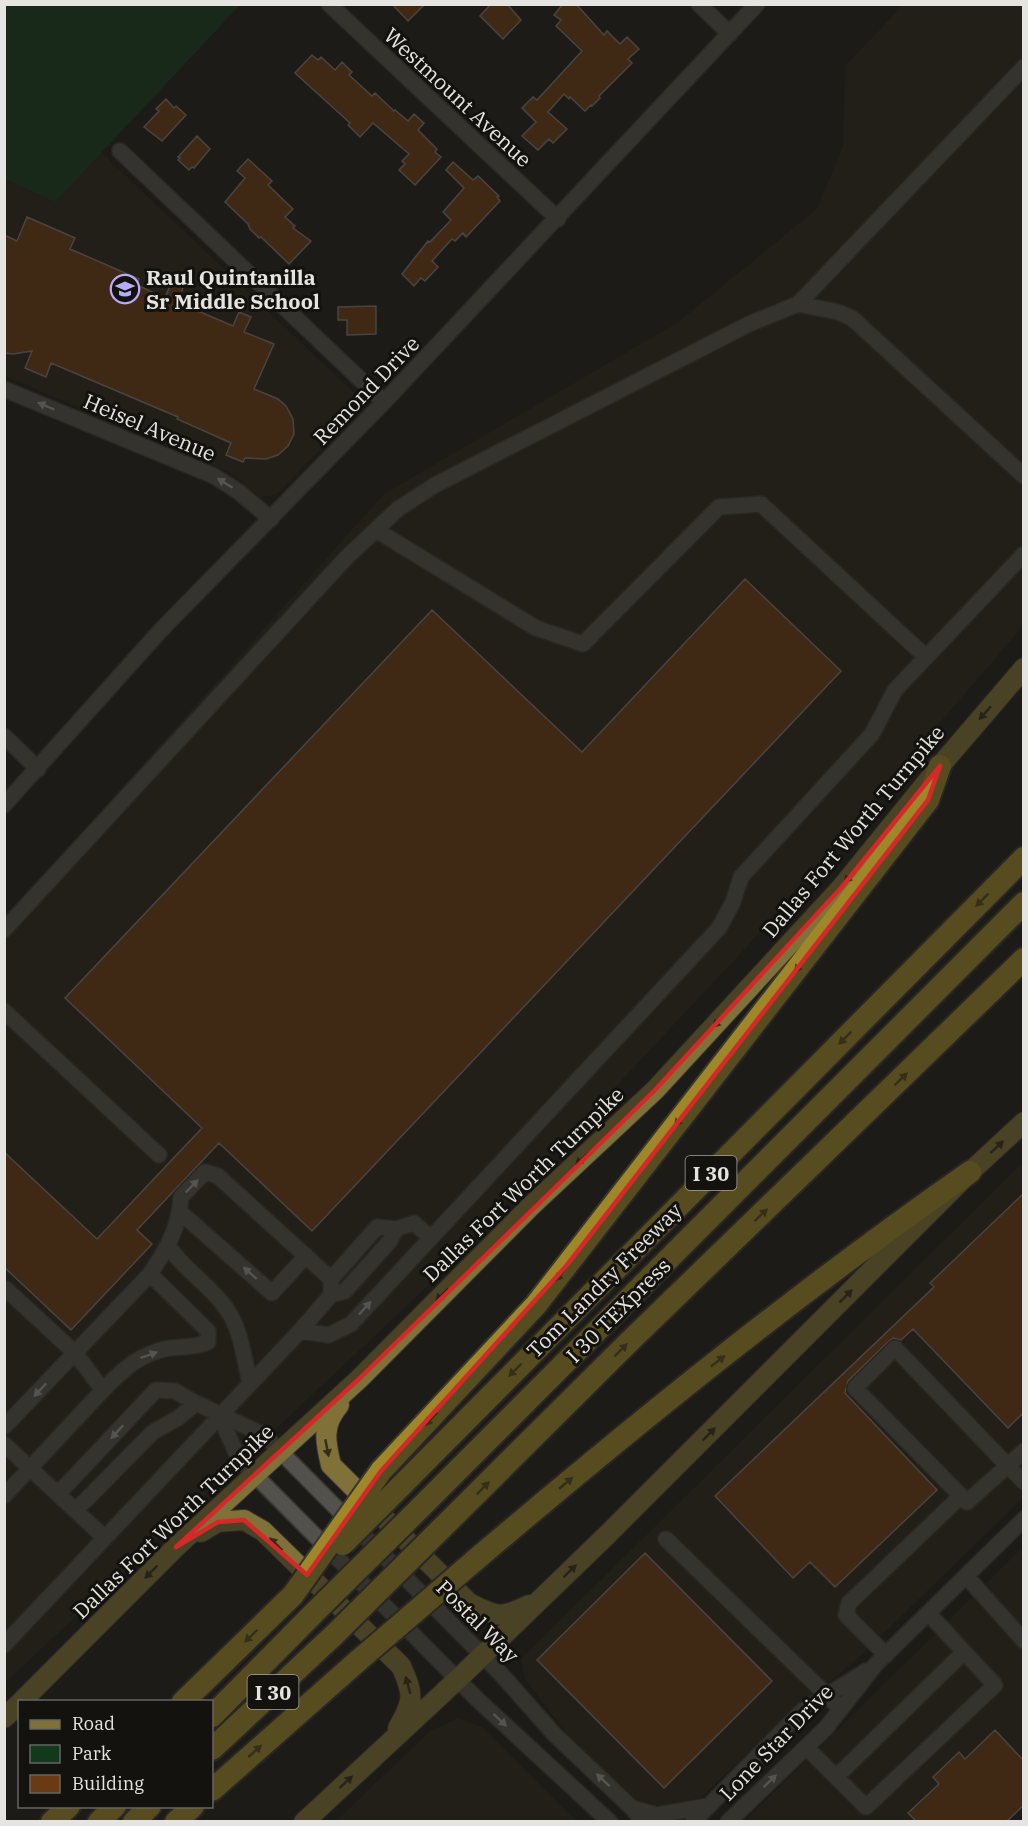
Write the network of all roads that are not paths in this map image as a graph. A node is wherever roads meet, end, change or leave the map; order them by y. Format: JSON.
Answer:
{"nodes":[{"id":1,"x":329,"y":4,"type":"edge"},
{"id":2,"x":699,"y":4,"type":"edge"},
{"id":3,"x":757,"y":4,"type":"edge"},
{"id":4,"x":730,"y":34,"type":"junction"},
{"id":5,"x":1023,"y":68,"type":"edge"},
{"id":6,"x":120,"y":151,"type":"dead end"},
{"id":7,"x":558,"y":219,"type":"junction"},
{"id":8,"x":798,"y":304,"type":"junction"},
{"id":9,"x":4,"y":389,"type":"edge"},
{"id":10,"x":384,"y":402,"type":"junction"},
{"id":11,"x":1023,"y":476,"type":"edge"},
{"id":12,"x":271,"y":519,"type":"junction"},
{"id":13,"x":376,"y":530,"type":"junction"},
{"id":14,"x":1023,"y":554,"type":"edge"},
{"id":15,"x":926,"y":657,"type":"junction"},
{"id":16,"x":1023,"y":668,"type":"edge"},
{"id":17,"x":4,"y":736,"type":"edge"},
{"id":18,"x":940,"y":766,"type":"junction"},
{"id":19,"x":38,"y":769,"type":"junction"},
{"id":20,"x":4,"y":805,"type":"edge"},
{"id":21,"x":1023,"y":858,"type":"edge"},
{"id":22,"x":1023,"y":903,"type":"edge"},
{"id":23,"x":4,"y":930,"type":"edge"},
{"id":24,"x":1023,"y":959,"type":"edge"},
{"id":25,"x":4,"y":1011,"type":"edge"},
{"id":26,"x":1023,"y":1122,"type":"edge"},
{"id":27,"x":159,"y":1155,"type":"dead end"},
{"id":28,"x":970,"y":1172,"type":"junction"},
{"id":29,"x":180,"y":1212,"type":"junction"},
{"id":30,"x":396,"y":1229,"type":"junction"},
{"id":31,"x":431,"y":1238,"type":"junction"},
{"id":32,"x":169,"y":1247,"type":"junction"},
{"id":33,"x":306,"y":1256,"type":"junction"},
{"id":34,"x":150,"y":1274,"type":"junction"},
{"id":35,"x":331,"y":1279,"type":"junction"},
{"id":36,"x":4,"y":1290,"type":"edge"},
{"id":37,"x":331,"y":1295,"type":"junction"},
{"id":38,"x":300,"y":1331,"type":"junction"},
{"id":39,"x":75,"y":1353,"type":"junction"},
{"id":40,"x":359,"y":1379,"type":"junction"},
{"id":41,"x":250,"y":1383,"type":"junction"},
{"id":42,"x":104,"y":1390,"type":"junction"},
{"id":43,"x":196,"y":1404,"type":"junction"},
{"id":44,"x":219,"y":1415,"type":"junction"},
{"id":45,"x":4,"y":1427,"type":"edge"},
{"id":46,"x":4,"y":1444,"type":"edge"},
{"id":47,"x":1023,"y":1451,"type":"edge"},
{"id":48,"x":280,"y":1452,"type":"junction"},
{"id":49,"x":1007,"y":1465,"type":"junction"},
{"id":50,"x":31,"y":1468,"type":"junction"},
{"id":51,"x":255,"y":1475,"type":"junction"},
{"id":52,"x":1023,"y":1482,"type":"edge"},
{"id":53,"x":58,"y":1494,"type":"junction"},
{"id":54,"x":4,"y":1496,"type":"edge"},
{"id":55,"x":961,"y":1496,"type":"junction"},
{"id":56,"x":75,"y":1510,"type":"junction"},
{"id":57,"x":1019,"y":1524,"type":"edge"},
{"id":58,"x":105,"y":1538,"type":"junction"},
{"id":59,"x":666,"y":1539,"type":"dead end"},
{"id":60,"x":1023,"y":1541,"type":"edge"},
{"id":61,"x":176,"y":1547,"type":"junction"},
{"id":62,"x":966,"y":1576,"type":"junction"},
{"id":63,"x":292,"y":1595,"type":"junction"},
{"id":64,"x":539,"y":1600,"type":"junction"},
{"id":65,"x":928,"y":1613,"type":"junction"},
{"id":66,"x":1023,"y":1641,"type":"edge"},
{"id":67,"x":4,"y":1645,"type":"edge"},
{"id":68,"x":964,"y":1652,"type":"junction"},
{"id":69,"x":483,"y":1655,"type":"junction"},
{"id":70,"x":881,"y":1659,"type":"junction"},
{"id":71,"x":458,"y":1679,"type":"junction"},
{"id":72,"x":826,"y":1696,"type":"junction"},
{"id":73,"x":22,"y":1700,"type":"edge"},
{"id":74,"x":184,"y":1700,"type":"edge"},
{"id":75,"x":18,"y":1704,"type":"edge"},
{"id":76,"x":841,"y":1709,"type":"junction"},
{"id":77,"x":213,"y":1715,"type":"edge"},
{"id":78,"x":4,"y":1718,"type":"edge"},
{"id":79,"x":393,"y":1738,"type":"junction"},
{"id":80,"x":806,"y":1747,"type":"junction"},
{"id":81,"x":213,"y":1748,"type":"edge"},
{"id":82,"x":837,"y":1777,"type":"junction"},
{"id":83,"x":213,"y":1789,"type":"edge"},
{"id":84,"x":708,"y":1806,"type":"junction"},
{"id":85,"x":67,"y":1808,"type":"edge"},
{"id":86,"x":114,"y":1808,"type":"edge"},
{"id":87,"x":148,"y":1808,"type":"edge"},
{"id":88,"x":191,"y":1808,"type":"edge"},
{"id":89,"x":632,"y":1808,"type":"junction"},
{"id":90,"x":600,"y":1816,"type":"edge"},
{"id":91,"x":52,"y":1821,"type":"edge"},
{"id":92,"x":99,"y":1821,"type":"edge"},
{"id":93,"x":134,"y":1821,"type":"edge"},
{"id":94,"x":176,"y":1821,"type":"edge"},
{"id":95,"x":303,"y":1821,"type":"edge"},
{"id":96,"x":610,"y":1821,"type":"edge"},
{"id":97,"x":644,"y":1821,"type":"edge"},
{"id":98,"x":693,"y":1821,"type":"edge"},
{"id":99,"x":728,"y":1821,"type":"edge"}],
"edges":[{"from":1,"to":7,"type":"street","name":"Westmount Avenue"},
{"from":2,"to":4,"type":"street"},
{"from":3,"to":4,"type":"street","name":"Remond Drive"},
{"from":4,"to":7,"type":"street","name":"Remond Drive"},
{"from":5,"to":8,"type":"street"},
{"from":6,"to":10,"type":"street"},
{"from":7,"to":10,"type":"street","name":"Remond Drive"},
{"from":8,"to":11,"type":"street"},
{"from":8,"to":13,"type":"street"},
{"from":12,"to":9,"type":"street","name":"Heisel Avenue","one_way":true},
{"from":10,"to":12,"type":"street","name":"Remond Drive"},
{"from":12,"to":19,"type":"street","name":"Remond Drive"},
{"from":13,"to":15,"type":"street"},
{"from":13,"to":23,"type":"street"},
{"from":14,"to":15,"type":"street"},
{"from":15,"to":31,"type":"street"},
{"from":16,"to":18,"type":"main road","name":"Dallas Fort Worth Turnpike","one_way":true},
{"from":17,"to":19,"type":"street"},
{"from":18,"to":40,"type":"main road","name":"Dallas Fort Worth Turnpike","one_way":true},
{"from":18,"to":63,"type":"highway","one_way":true,"bridge":true},
{"from":19,"to":20,"type":"street","name":"Remond Drive"},
{"from":21,"to":63,"type":"highway","name":"Tom Landry Freeway","number":"I 30","one_way":true,"bridge":true},
{"from":22,"to":77,"type":"highway","name":"I 30 TEXpress","bridge":true},
{"from":81,"to":24,"type":"highway","number":"I 30","one_way":true,"bridge":true},
{"from":25,"to":27,"type":"street"},
{"from":28,"to":26,"type":"main road","one_way":true},
{"from":64,"to":28,"type":"main road","one_way":true},
{"from":83,"to":28,"type":"highway","one_way":true,"bridge":true},
{"from":29,"to":32,"type":"street"},
{"from":33,"to":29,"type":"street","one_way":true},
{"from":29,"to":33,"type":"street","one_way":true},
{"from":30,"to":31,"type":"street"},
{"from":30,"to":35,"type":"street"},
{"from":30,"to":37,"type":"street"},
{"from":38,"to":31,"type":"street","one_way":true},
{"from":32,"to":34,"type":"street"},
{"from":32,"to":41,"type":"street"},
{"from":33,"to":35,"type":"street"},
{"from":34,"to":39,"type":"street"},
{"from":42,"to":34,"type":"street","one_way":true},
{"from":35,"to":37,"type":"street"},
{"from":36,"to":39,"type":"street"},
{"from":37,"to":38,"type":"street"},
{"from":38,"to":41,"type":"street"},
{"from":39,"to":42,"type":"street"},
{"from":39,"to":45,"type":"street","one_way":true},
{"from":40,"to":48,"type":"main road","name":"Dallas Fort Worth Turnpike"},
{"from":40,"to":64,"type":"main road","one_way":true},
{"from":41,"to":44,"type":"street"},
{"from":42,"to":50,"type":"street"},
{"from":43,"to":44,"type":"street","name":"Postal Way"},
{"from":43,"to":53,"type":"street","name":"Postal Way","one_way":true},
{"from":43,"to":56,"type":"street"},
{"from":44,"to":48,"type":"street","name":"Postal Way"},
{"from":44,"to":51,"type":"street"},
{"from":44,"to":58,"type":"street"},
{"from":46,"to":50,"type":"street"},
{"from":47,"to":49,"type":"street"},
{"from":48,"to":51,"type":"main road","name":"Dallas Fort Worth Turnpike"},
{"from":48,"to":69,"type":"street","name":"Postal Way"},
{"from":49,"to":52,"type":"street"},
{"from":49,"to":55,"type":"street"},
{"from":49,"to":55,"type":"street"},
{"from":50,"to":53,"type":"street"},
{"from":50,"to":54,"type":"street"},
{"from":51,"to":61,"type":"main road","name":"Dallas Fort Worth Turnpike"},
{"from":51,"to":71,"type":"street"},
{"from":53,"to":56,"type":"street"},
{"from":55,"to":70,"type":"street"},
{"from":56,"to":58,"type":"street"},
{"from":57,"to":60,"type":"street"},
{"from":57,"to":62,"type":"street","name":"Lone Star Drive"},
{"from":58,"to":67,"type":"street"},
{"from":59,"to":72,"type":"street"},
{"from":61,"to":73,"type":"main road","name":"Dallas Fort Worth Turnpike","one_way":true},
{"from":79,"to":61,"type":"main road","one_way":true},
{"from":62,"to":65,"type":"street","name":"Lone Star Drive"},
{"from":62,"to":66,"type":"street"},
{"from":63,"to":74,"type":"highway","name":"Tom Landry Freeway","number":"I 30","one_way":true},
{"from":64,"to":69,"type":"main road"},
{"from":65,"to":68,"type":"street"},
{"from":65,"to":70,"type":"street","name":"Lone Star Drive"},
{"from":68,"to":82,"type":"street"},
{"from":68,"to":82,"type":"street"},
{"from":69,"to":71,"type":"main road"},
{"from":89,"to":69,"type":"street","name":"Postal Way","one_way":true},
{"from":70,"to":72,"type":"street","name":"Lone Star Drive"},
{"from":70,"to":76,"type":"street","name":"Lone Star Drive"},
{"from":71,"to":79,"type":"main road"},
{"from":71,"to":90,"type":"street","one_way":true},
{"from":72,"to":76,"type":"street"},
{"from":72,"to":84,"type":"street","name":"Lone Star Drive"},
{"from":75,"to":78,"type":"main road","name":"Dallas Fort Worth Turnpike"},
{"from":76,"to":80,"type":"street","name":"Lone Star Drive"},
{"from":95,"to":79,"type":"main road","one_way":true},
{"from":80,"to":82,"type":"street"},
{"from":99,"to":80,"type":"street","name":"Lone Star Drive","one_way":true},
{"from":84,"to":89,"type":"street"},
{"from":84,"to":98,"type":"street","name":"Lone Star Drive"},
{"from":85,"to":91,"type":"highway"},
{"from":86,"to":92,"type":"highway"},
{"from":87,"to":93,"type":"highway"},
{"from":88,"to":94,"type":"highway"},
{"from":89,"to":97,"type":"street","name":"Postal Way"},
{"from":90,"to":96,"type":"street"}]}
